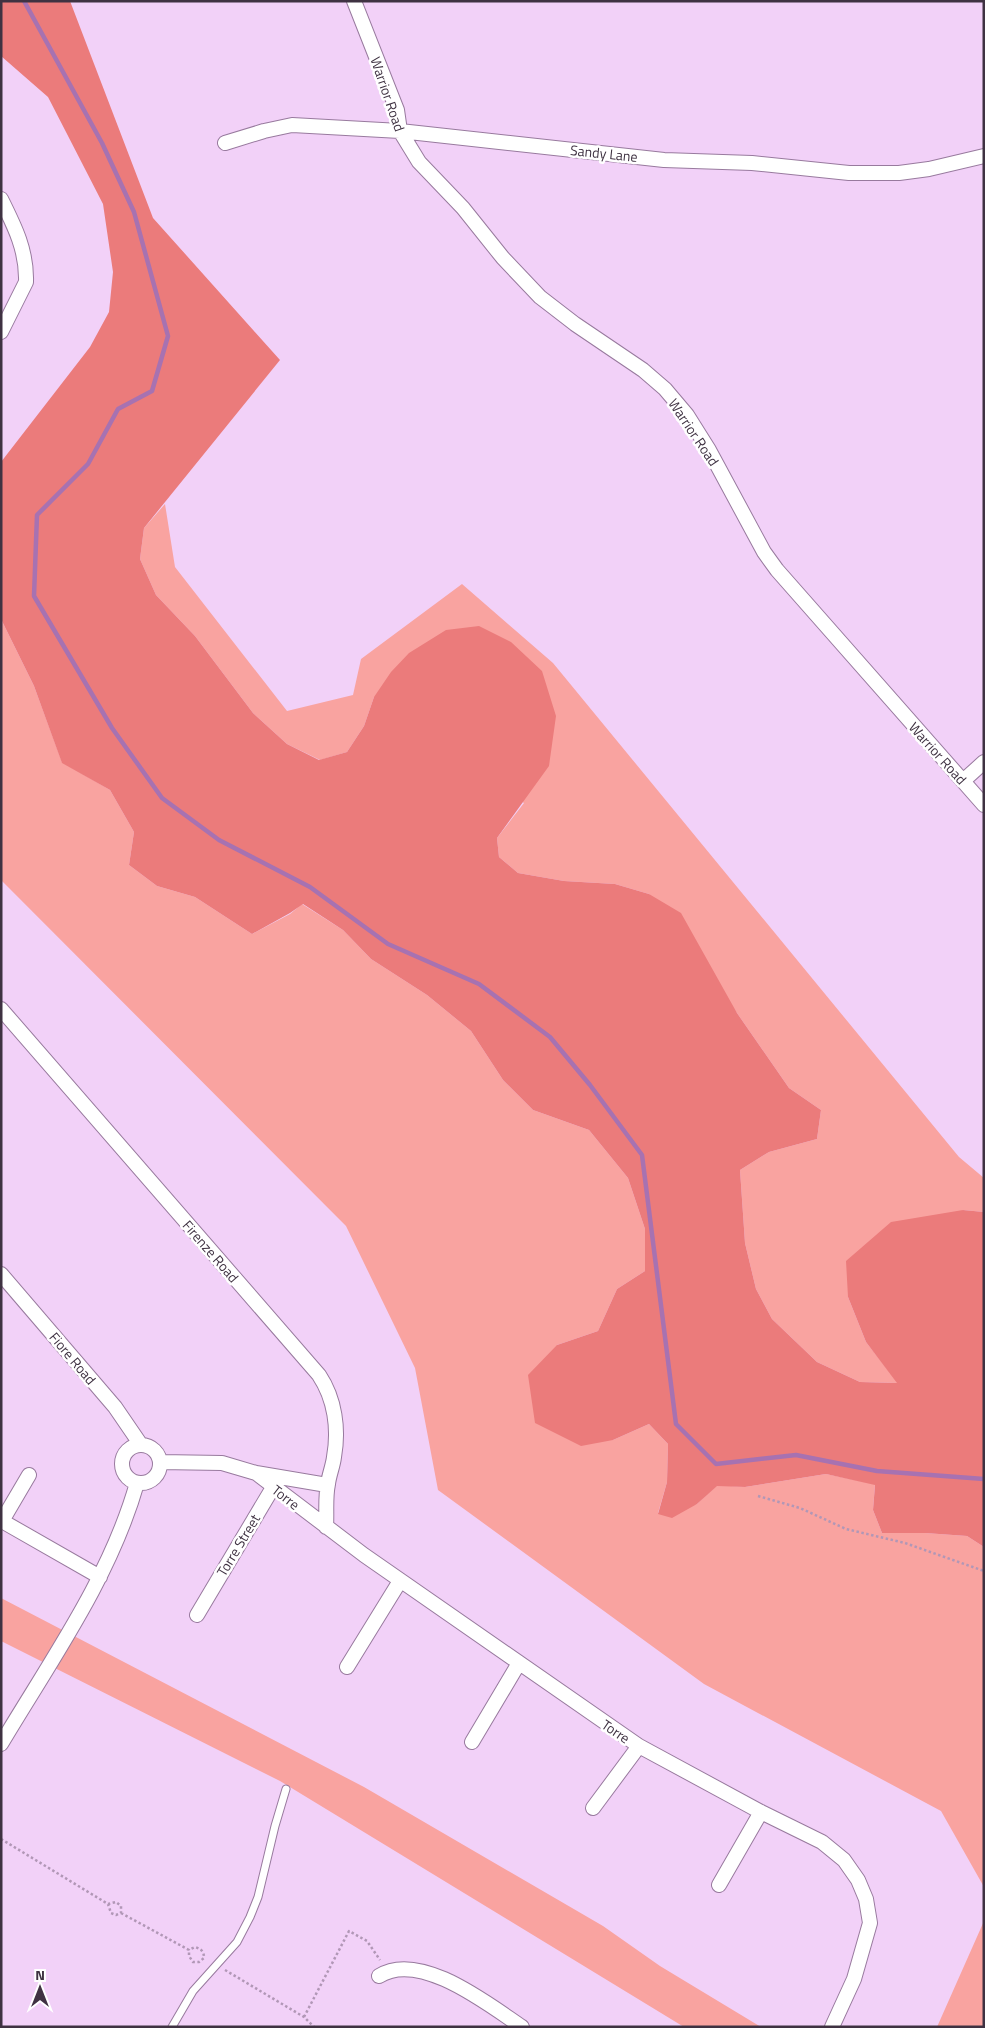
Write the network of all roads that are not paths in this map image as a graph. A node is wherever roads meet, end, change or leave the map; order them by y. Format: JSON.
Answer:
{"nodes":[{"id":1,"x":354,"y":1,"type":"edge"},
{"id":2,"x":400,"y":131,"type":"junction"},
{"id":3,"x":225,"y":143,"type":"dead end"},
{"id":4,"x":984,"y":156,"type":"edge"},
{"id":5,"x":1,"y":200,"type":"edge"},
{"id":6,"x":1,"y":332,"type":"edge"},
{"id":7,"x":984,"y":762,"type":"edge"},
{"id":8,"x":963,"y":781,"type":"junction"},
{"id":9,"x":984,"y":804,"type":"edge"},
{"id":10,"x":1,"y":1009,"type":"edge"},
{"id":11,"x":1,"y":1274,"type":"edge"},
{"id":12,"x":141,"y":1445,"type":"junction"},
{"id":13,"x":160,"y":1462,"type":"junction"},
{"id":14,"x":29,"y":1475,"type":"dead end"},
{"id":15,"x":276,"y":1481,"type":"junction"},
{"id":16,"x":137,"y":1484,"type":"junction"},
{"id":17,"x":327,"y":1485,"type":"junction"},
{"id":18,"x":326,"y":1527,"type":"junction"},
{"id":19,"x":100,"y":1577,"type":"junction"},
{"id":20,"x":400,"y":1581,"type":"junction"},
{"id":21,"x":197,"y":1615,"type":"dead end"},
{"id":22,"x":519,"y":1663,"type":"junction"},
{"id":23,"x":347,"y":1667,"type":"dead end"},
{"id":24,"x":472,"y":1742,"type":"dead end"},
{"id":25,"x":1,"y":1744,"type":"edge"},
{"id":26,"x":639,"y":1746,"type":"junction"},
{"id":27,"x":286,"y":1789,"type":"dead end"},
{"id":28,"x":593,"y":1808,"type":"dead end"},
{"id":29,"x":761,"y":1812,"type":"junction"},
{"id":30,"x":719,"y":1885,"type":"dead end"},
{"id":31,"x":383,"y":1973,"type":"road end"},
{"id":32,"x":172,"y":2027,"type":"edge"},
{"id":33,"x":522,"y":2027,"type":"edge"},
{"id":34,"x":832,"y":2027,"type":"edge"}],
"edges":[{"from":1,"to":2,"type":"street","name":"Warrior Road"},
{"from":2,"to":3,"type":"street","name":"Sandy Lane"},
{"from":2,"to":4,"type":"street","name":"Sandy Lane"},
{"from":2,"to":8,"type":"street","name":"Warrior Road"},
{"from":5,"to":6,"type":"street"},
{"from":7,"to":8,"type":"street"},
{"from":8,"to":9,"type":"street","name":"Warrior Road"},
{"from":10,"to":17,"type":"street","name":"Firenze Road"},
{"from":11,"to":12,"type":"street","name":"Fiore Road"},
{"from":12,"to":13,"type":"street","name":"Fiore Road"},
{"from":12,"to":16,"type":"street"},
{"from":13,"to":15,"type":"street","name":"Torre"},
{"from":13,"to":16,"type":"street"},
{"from":14,"to":19,"type":"street"},
{"from":15,"to":17,"type":"street","name":"Torre"},
{"from":15,"to":18,"type":"street","name":"Torre"},
{"from":15,"to":21,"type":"street","name":"Torre Street"},
{"from":16,"to":19,"type":"street"},
{"from":17,"to":18,"type":"street","name":"Firenze Road"},
{"from":18,"to":20,"type":"street","name":"Torre"},
{"from":19,"to":25,"type":"street"},
{"from":20,"to":22,"type":"street","name":"Torre"},
{"from":20,"to":23,"type":"street"},
{"from":22,"to":24,"type":"street"},
{"from":22,"to":26,"type":"street","name":"Torre"},
{"from":26,"to":28,"type":"street"},
{"from":26,"to":29,"type":"street","name":"Torre"},
{"from":27,"to":32,"type":"lane"},
{"from":29,"to":30,"type":"street"},
{"from":29,"to":34,"type":"street","name":"Torre"},
{"from":31,"to":33,"type":"street"}]}
